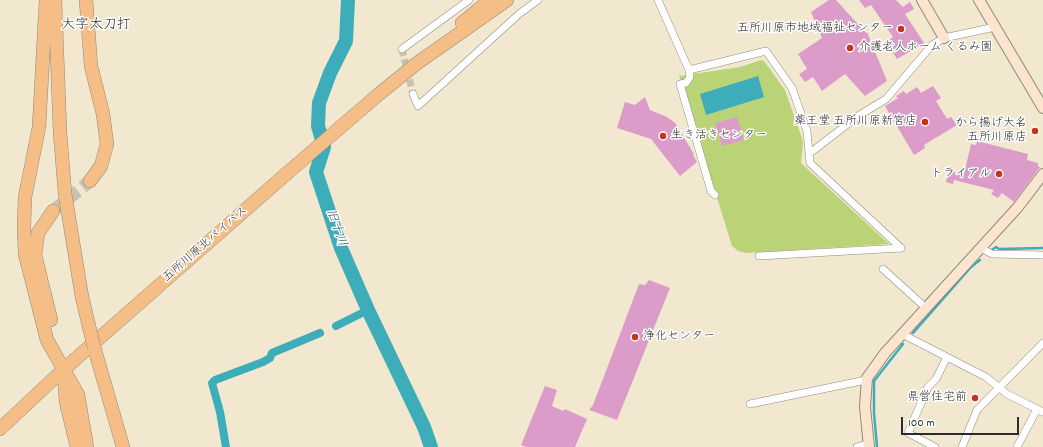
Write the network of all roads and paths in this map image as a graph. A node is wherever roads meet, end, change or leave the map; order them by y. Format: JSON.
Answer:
{"nodes":[{"id":1,"x":46,"y":0,"type":"edge"},
{"id":2,"x":55,"y":0,"type":"edge"},
{"id":3,"x":86,"y":0,"type":"edge"},
{"id":4,"x":469,"y":0,"type":"edge"},
{"id":5,"x":490,"y":0,"type":"edge"},
{"id":6,"x":507,"y":0,"type":"edge"},
{"id":7,"x":538,"y":0,"type":"edge"},
{"id":8,"x":658,"y":0,"type":"edge"},
{"id":9,"x":922,"y":0,"type":"edge"},
{"id":10,"x":979,"y":0,"type":"edge"},
{"id":11,"x":995,"y":27,"type":"junction"},
{"id":12,"x":944,"y":38,"type":"junction"},
{"id":13,"x":402,"y":49,"type":"dead end"},
{"id":14,"x":416,"y":64,"type":"junction"},
{"id":15,"x":689,"y":70,"type":"junction"},
{"id":16,"x":412,"y":94,"type":"tunnel mouth"},
{"id":17,"x":1043,"y":108,"type":"edge"},
{"id":18,"x":810,"y":153,"type":"junction"},
{"id":19,"x":1043,"y":174,"type":"edge"},
{"id":20,"x":90,"y":181,"type":"tunnel mouth"},
{"id":21,"x":715,"y":195,"type":"dead end"},
{"id":22,"x":52,"y":211,"type":"tunnel mouth"},
{"id":23,"x":981,"y":248,"type":"junction"},
{"id":24,"x":1043,"y":255,"type":"edge"},
{"id":25,"x":759,"y":256,"type":"dead end"},
{"id":26,"x":883,"y":269,"type":"dead end"},
{"id":27,"x":926,"y":308,"type":"junction"},
{"id":28,"x":902,"y":334,"type":"junction"},
{"id":29,"x":1043,"y":343,"type":"edge"},
{"id":30,"x":947,"y":357,"type":"junction"},
{"id":31,"x":63,"y":370,"type":"junction"},
{"id":32,"x":866,"y":380,"type":"junction"},
{"id":33,"x":998,"y":387,"type":"junction"},
{"id":34,"x":750,"y":404,"type":"dead end"},
{"id":35,"x":1040,"y":411,"type":"edge"},
{"id":36,"x":0,"y":429,"type":"edge"},
{"id":37,"x":869,"y":445,"type":"edge"},
{"id":38,"x":77,"y":447,"type":"edge"},
{"id":39,"x":87,"y":447,"type":"edge"},
{"id":40,"x":123,"y":447,"type":"edge"},
{"id":41,"x":857,"y":447,"type":"edge"},
{"id":42,"x":935,"y":447,"type":"edge"},
{"id":43,"x":962,"y":447,"type":"edge"},
{"id":44,"x":1017,"y":447,"type":"edge"}],
"edges":[{"from":1,"to":31,"type":"highway"},
{"from":2,"to":40,"type":"highway","bridge":true},
{"from":3,"to":20,"type":"highway"},
{"from":4,"to":13,"type":"street"},
{"from":5,"to":14,"type":"highway","name":"五所川原北バイパス"},
{"from":6,"to":14,"type":"highway","name":"五所川原北バイパス"},
{"from":7,"to":16,"type":"street"},
{"from":8,"to":15,"type":"street"},
{"from":9,"to":12,"type":"street"},
{"from":10,"to":11,"type":"street"},
{"from":11,"to":12,"type":"street"},
{"from":11,"to":17,"type":"street"},
{"from":12,"to":18,"type":"street"},
{"from":14,"to":31,"type":"highway","name":"五所川原北バイパス","bridge":true},
{"from":15,"to":18,"type":"street"},
{"from":15,"to":21,"type":"street"},
{"from":18,"to":25,"type":"street"},
{"from":19,"to":23,"type":"street"},
{"from":22,"to":31,"type":"highway"},
{"from":23,"to":24,"type":"street"},
{"from":23,"to":27,"type":"street"},
{"from":26,"to":27,"type":"street"},
{"from":27,"to":28,"type":"street"},
{"from":28,"to":30,"type":"street"},
{"from":28,"to":32,"type":"street"},
{"from":29,"to":33,"type":"street"},
{"from":30,"to":33,"type":"street"},
{"from":30,"to":42,"type":"street"},
{"from":31,"to":36,"type":"highway","name":"五所川原北バイパス"},
{"from":31,"to":38,"type":"highway"},
{"from":31,"to":39,"type":"highway"},
{"from":32,"to":34,"type":"street"},
{"from":32,"to":37,"type":"street"},
{"from":33,"to":35,"type":"street"},
{"from":33,"to":43,"type":"street"},
{"from":35,"to":44,"type":"street"},
{"from":37,"to":41,"type":"street"}]}
